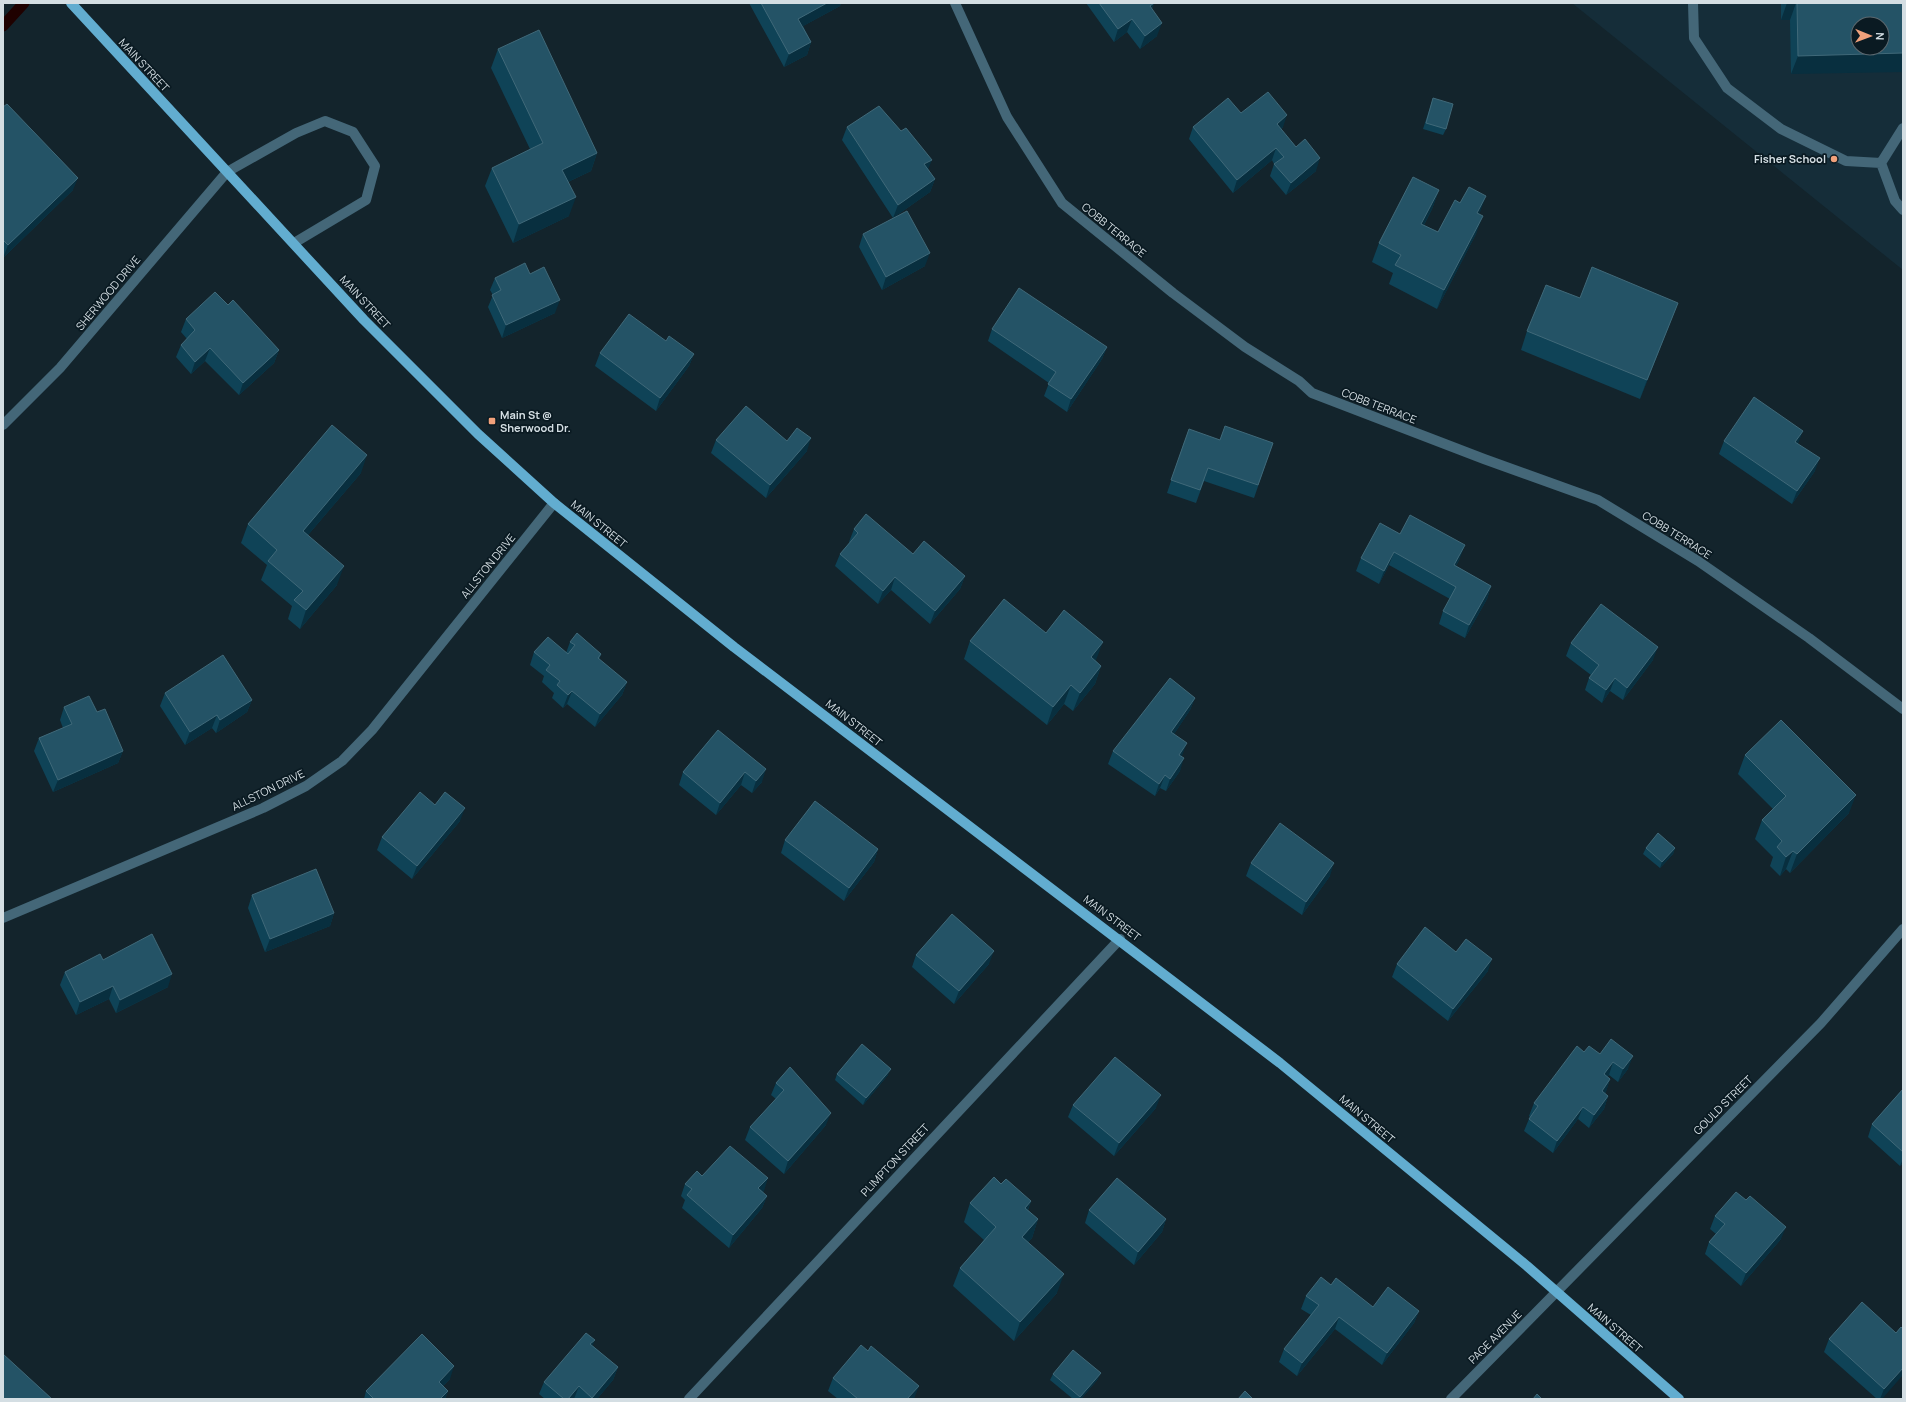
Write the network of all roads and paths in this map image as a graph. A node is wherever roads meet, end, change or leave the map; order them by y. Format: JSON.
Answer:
{"nodes":[{"id":1,"x":71,"y":3,"type":"edge"},
{"id":2,"x":955,"y":3,"type":"edge"},
{"id":3,"x":1693,"y":3,"type":"edge"},
{"id":4,"x":1903,"y":128,"type":"edge"},
{"id":5,"x":1881,"y":163,"type":"junction"},
{"id":6,"x":227,"y":172,"type":"junction"},
{"id":7,"x":1903,"y":210,"type":"edge"},
{"id":8,"x":294,"y":243,"type":"junction"},
{"id":9,"x":3,"y":425,"type":"edge"},
{"id":10,"x":554,"y":503,"type":"junction"},
{"id":11,"x":1903,"y":709,"type":"edge"},
{"id":12,"x":3,"y":918,"type":"edge"},
{"id":13,"x":1903,"y":929,"type":"edge"},
{"id":14,"x":1120,"y":939,"type":"junction"},
{"id":15,"x":1556,"y":1292,"type":"junction"},
{"id":16,"x":689,"y":1399,"type":"edge"},
{"id":17,"x":1450,"y":1399,"type":"edge"},
{"id":18,"x":1680,"y":1399,"type":"edge"}],
"edges":[{"from":1,"to":6,"type":"main road","name":"MAIN STREET"},
{"from":2,"to":11,"type":"street","name":"COBB TERRACE"},
{"from":3,"to":5,"type":"street"},
{"from":4,"to":5,"type":"street"},
{"from":5,"to":7,"type":"street"},
{"from":6,"to":8,"type":"main road","name":"MAIN STREET"},
{"from":6,"to":8,"type":"street"},
{"from":6,"to":9,"type":"street","name":"SHERWOOD DRIVE"},
{"from":8,"to":10,"type":"main road","name":"MAIN STREET"},
{"from":10,"to":12,"type":"street","name":"ALLSTON DRIVE"},
{"from":10,"to":14,"type":"main road","name":"MAIN STREET"},
{"from":13,"to":15,"type":"street","name":"GOULD STREET"},
{"from":14,"to":15,"type":"main road","name":"MAIN STREET"},
{"from":14,"to":16,"type":"street","name":"PLIMPTON STREET"},
{"from":15,"to":17,"type":"street","name":"PAGE AVENUE"},
{"from":15,"to":18,"type":"main road","name":"MAIN STREET"}]}
